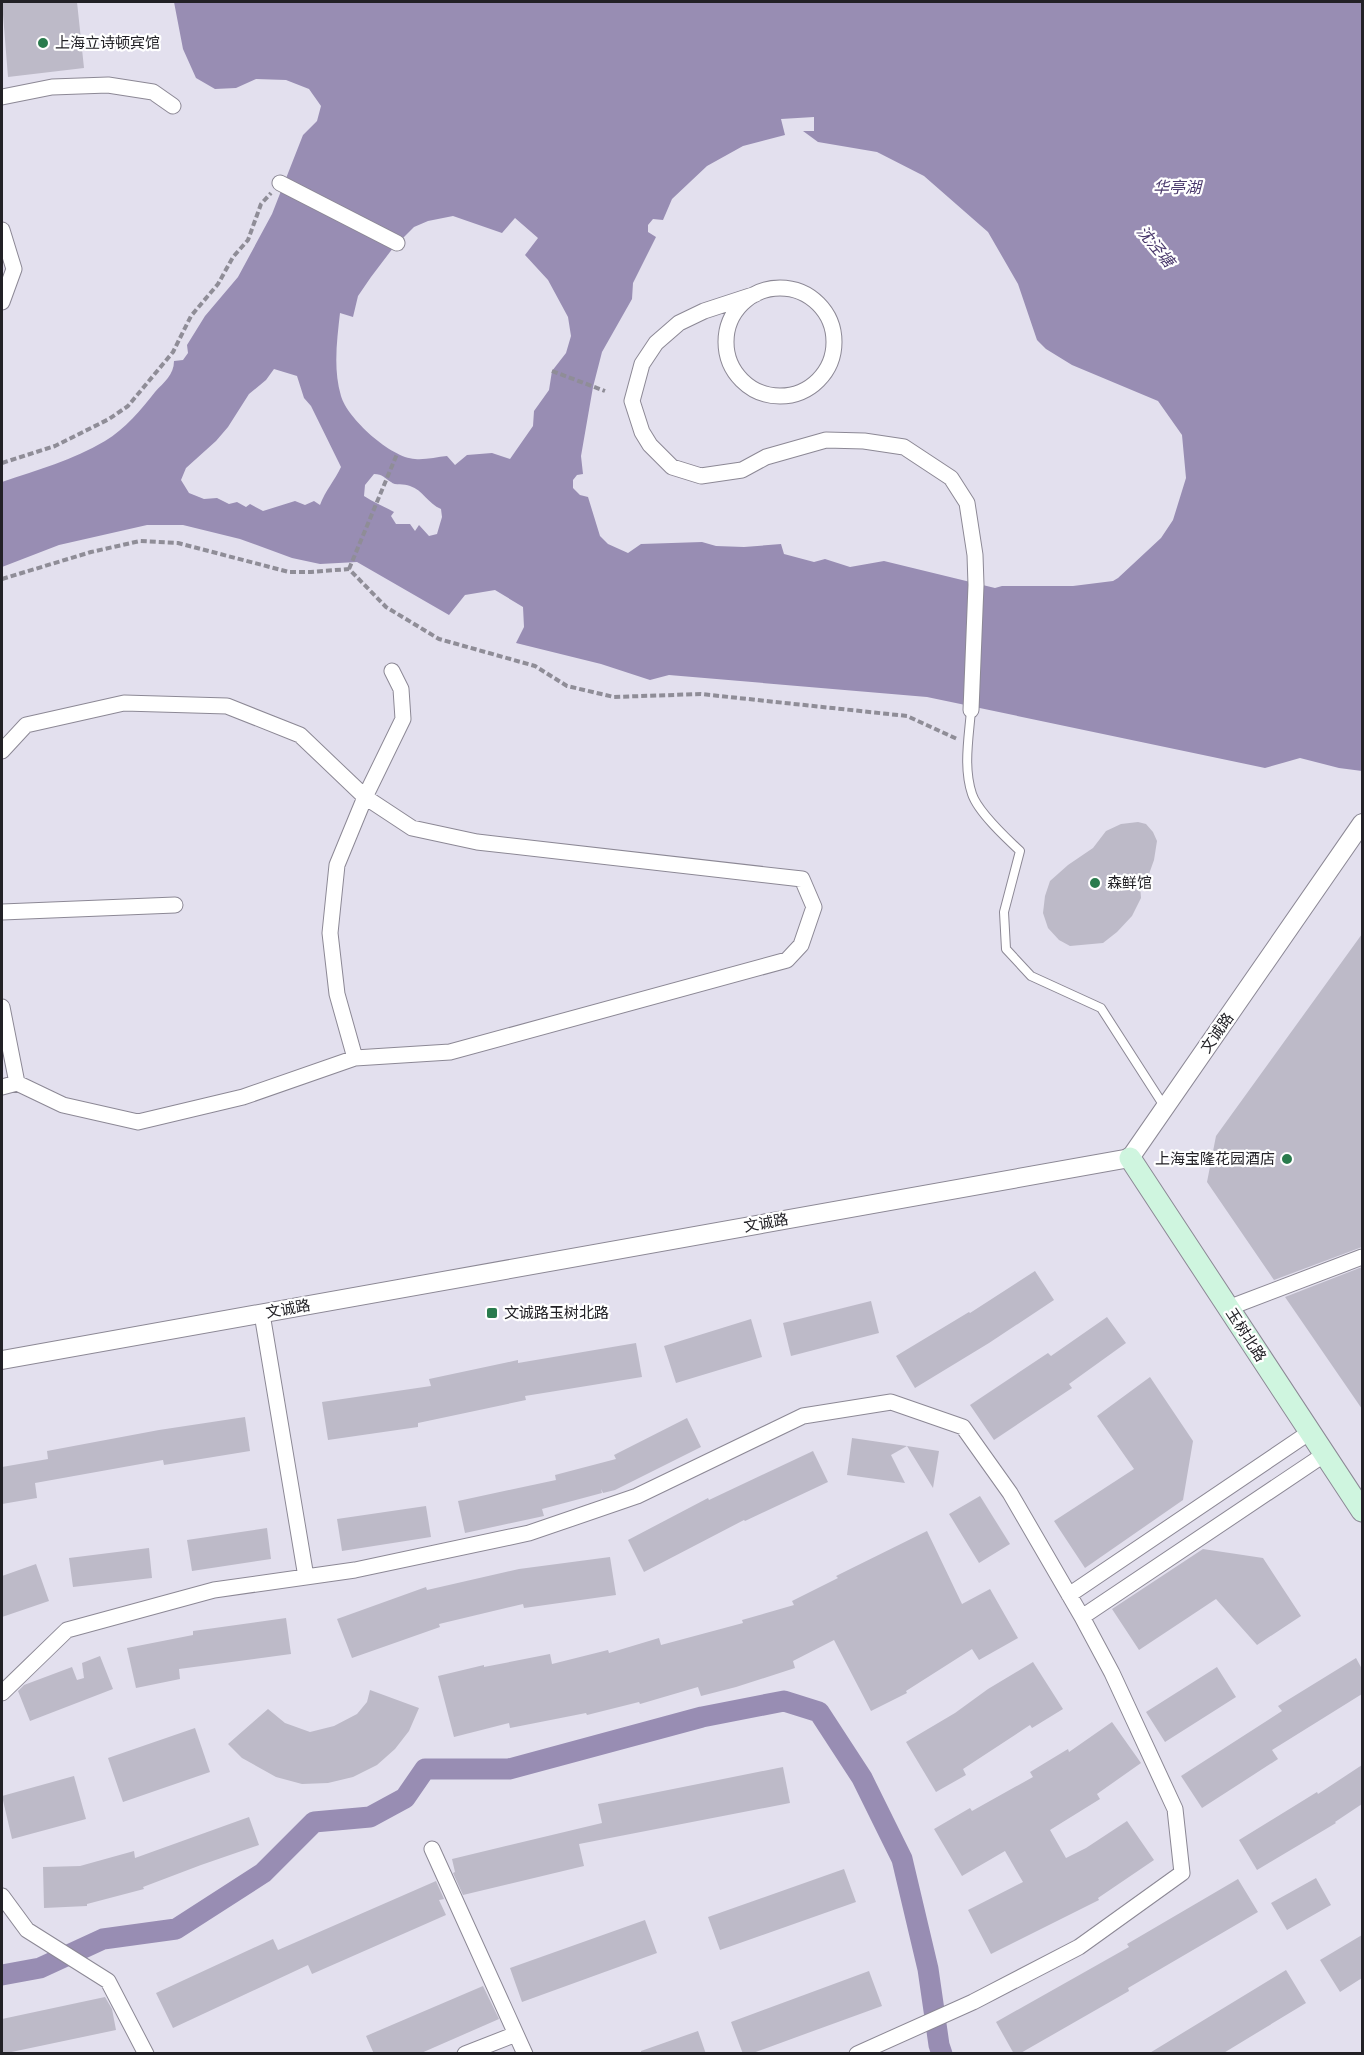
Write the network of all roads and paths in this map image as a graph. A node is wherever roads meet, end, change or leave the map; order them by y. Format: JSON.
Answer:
{"nodes":[{"id":1,"x":2,"y":97,"type":"edge"},
{"id":2,"x":173,"y":106,"type":"dead end"},
{"id":3,"x":280,"y":183,"type":"joint"},
{"id":4,"x":2,"y":230,"type":"edge"},
{"id":5,"x":397,"y":243,"type":"dead end"},
{"id":6,"x":756,"y":294,"type":"junction"},
{"id":7,"x":2,"y":302,"type":"edge"},
{"id":8,"x":552,"y":371,"type":"dead end"},
{"id":9,"x":605,"y":392,"type":"dead end"},
{"id":10,"x":397,"y":454,"type":"dead end"},
{"id":11,"x":2,"y":463,"type":"edge"},
{"id":12,"x":349,"y":569,"type":"junction"},
{"id":13,"x":2,"y":579,"type":"edge"},
{"id":14,"x":392,"y":672,"type":"dead end"},
{"id":15,"x":971,"y":710,"type":"joint"},
{"id":16,"x":968,"y":745,"type":"junction"},
{"id":17,"x":2,"y":751,"type":"edge"},
{"id":18,"x":365,"y":797,"type":"junction"},
{"id":19,"x":1362,"y":823,"type":"edge"},
{"id":20,"x":175,"y":904,"type":"dead end"},
{"id":21,"x":2,"y":912,"type":"edge"},
{"id":22,"x":2,"y":1008,"type":"edge"},
{"id":23,"x":355,"y":1058,"type":"junction"},
{"id":24,"x":9,"y":1085,"type":"edge"},
{"id":25,"x":1165,"y":1107,"type":"junction"},
{"id":26,"x":1130,"y":1158,"type":"junction"},
{"id":27,"x":1362,"y":1257,"type":"edge"},
{"id":28,"x":1228,"y":1308,"type":"junction"},
{"id":29,"x":261,"y":1314,"type":"junction"},
{"id":30,"x":2,"y":1360,"type":"edge"},
{"id":31,"x":1311,"y":1432,"type":"junction"},
{"id":32,"x":1325,"y":1454,"type":"junction"},
{"id":33,"x":1362,"y":1511,"type":"edge"},
{"id":34,"x":306,"y":1577,"type":"junction"},
{"id":35,"x":1069,"y":1595,"type":"junction"},
{"id":36,"x":1082,"y":1617,"type":"junction"},
{"id":37,"x":2,"y":1693,"type":"edge"},
{"id":38,"x":432,"y":1849,"type":"dead end"},
{"id":39,"x":2,"y":1896,"type":"edge"},
{"id":40,"x":516,"y":2034,"type":"junction"},
{"id":41,"x":146,"y":2054,"type":"edge"},
{"id":42,"x":465,"y":2054,"type":"edge"},
{"id":43,"x":525,"y":2054,"type":"edge"},
{"id":44,"x":857,"y":2054,"type":"edge"}],
"edges":[{"from":1,"to":2,"type":"street"},
{"from":3,"to":5,"type":"street"},
{"from":3,"to":11,"type":"path"},
{"from":4,"to":7,"type":"street"},
{"from":6,"to":6,"type":"street"},
{"from":6,"to":15,"type":"street"},
{"from":8,"to":9,"type":"path"},
{"from":10,"to":12,"type":"path"},
{"from":12,"to":13,"type":"path"},
{"from":12,"to":16,"type":"path"},
{"from":14,"to":18,"type":"street"},
{"from":15,"to":16,"type":"lane"},
{"from":16,"to":25,"type":"lane"},
{"from":17,"to":18,"type":"street"},
{"from":18,"to":23,"type":"street"},
{"from":18,"to":23,"type":"street"},
{"from":19,"to":25,"type":"street","name":"文诚路"},
{"from":20,"to":21,"type":"street"},
{"from":22,"to":24,"type":"street"},
{"from":23,"to":24,"type":"street"},
{"from":25,"to":26,"type":"street","name":"文诚路"},
{"from":26,"to":28,"type":"main road","name":"玉树北路"},
{"from":26,"to":29,"type":"street","name":"文诚路"},
{"from":27,"to":28,"type":"street"},
{"from":28,"to":31,"type":"main road","name":"玉树北路"},
{"from":29,"to":30,"type":"street","name":"文诚路"},
{"from":29,"to":34,"type":"street"},
{"from":31,"to":32,"type":"main road","name":"玉树北路"},
{"from":31,"to":35,"type":"street"},
{"from":32,"to":33,"type":"main road","name":"玉树北路"},
{"from":32,"to":36,"type":"street"},
{"from":34,"to":35,"type":"street"},
{"from":34,"to":37,"type":"street"},
{"from":35,"to":36,"type":"street"},
{"from":36,"to":44,"type":"street"},
{"from":38,"to":40,"type":"street"},
{"from":39,"to":41,"type":"street"},
{"from":40,"to":42,"type":"street"},
{"from":40,"to":43,"type":"street"}]}
